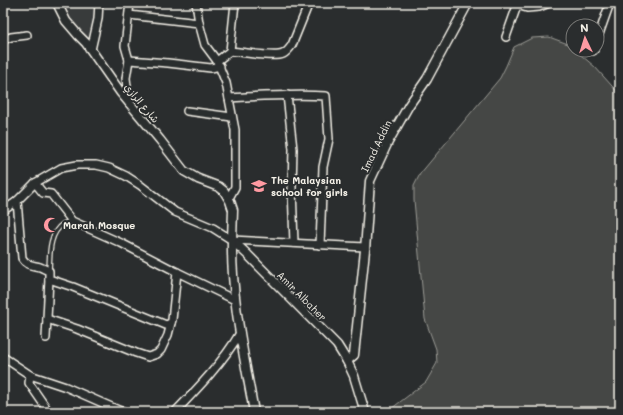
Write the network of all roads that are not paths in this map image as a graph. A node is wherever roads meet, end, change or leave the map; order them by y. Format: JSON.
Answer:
{"nodes":[{"id":1,"x":58,"y":3,"type":"edge"},
{"id":2,"x":99,"y":3,"type":"edge"},
{"id":3,"x":130,"y":3,"type":"edge"},
{"id":4,"x":196,"y":3,"type":"edge"},
{"id":5,"x":235,"y":3,"type":"edge"},
{"id":6,"x":309,"y":3,"type":"edge"},
{"id":7,"x":468,"y":3,"type":"edge"},
{"id":8,"x":549,"y":3,"type":"edge"},
{"id":9,"x":610,"y":3,"type":"edge"},
{"id":10,"x":517,"y":4,"type":"edge"},
{"id":11,"x":129,"y":15,"type":"junction"},
{"id":12,"x":605,"y":18,"type":"edge"},
{"id":13,"x":199,"y":23,"type":"junction"},
{"id":14,"x":27,"y":35,"type":"dead end"},
{"id":15,"x":506,"y":37,"type":"dead end"},
{"id":16,"x":3,"y":40,"type":"edge"},
{"id":17,"x":91,"y":50,"type":"junction"},
{"id":18,"x":230,"y":51,"type":"junction"},
{"id":19,"x":128,"y":60,"type":"junction"},
{"id":20,"x":219,"y":64,"type":"junction"},
{"id":21,"x":288,"y":95,"type":"junction"},
{"id":22,"x":229,"y":98,"type":"junction"},
{"id":23,"x":129,"y":103,"type":"junction"},
{"id":24,"x":186,"y":111,"type":"dead end"},
{"id":25,"x":232,"y":116,"type":"junction"},
{"id":26,"x":35,"y":183,"type":"junction"},
{"id":27,"x":229,"y":198,"type":"junction"},
{"id":28,"x":17,"y":201,"type":"junction"},
{"id":29,"x":3,"y":211,"type":"edge"},
{"id":30,"x":72,"y":221,"type":"junction"},
{"id":31,"x":232,"y":240,"type":"junction"},
{"id":32,"x":294,"y":243,"type":"junction"},
{"id":33,"x":320,"y":245,"type":"junction"},
{"id":34,"x":365,"y":246,"type":"junction"},
{"id":35,"x":177,"y":272,"type":"junction"},
{"id":36,"x":49,"y":275,"type":"junction"},
{"id":37,"x":235,"y":300,"type":"junction"},
{"id":38,"x":47,"y":319,"type":"junction"},
{"id":39,"x":171,"y":323,"type":"junction"},
{"id":40,"x":240,"y":333,"type":"junction"},
{"id":41,"x":46,"y":338,"type":"dead end"},
{"id":42,"x":3,"y":357,"type":"edge"},
{"id":43,"x":347,"y":361,"type":"junction"},
{"id":44,"x":30,"y":375,"type":"junction"},
{"id":45,"x":49,"y":412,"type":"edge"},
{"id":46,"x":123,"y":412,"type":"edge"},
{"id":47,"x":175,"y":412,"type":"edge"},
{"id":48,"x":254,"y":412,"type":"edge"},
{"id":49,"x":365,"y":412,"type":"edge"}],
"edges":[{"from":1,"to":17,"type":"street","name":"شارع الرازي"},
{"from":2,"to":17,"type":"street"},
{"from":3,"to":11,"type":"street"},
{"from":4,"to":13,"type":"street"},
{"from":5,"to":18,"type":"street"},
{"from":6,"to":18,"type":"street"},
{"from":7,"to":34,"type":"street","name":"Imad Addin"},
{"from":8,"to":10,"type":"street"},
{"from":9,"to":12,"type":"street"},
{"from":10,"to":15,"type":"street"},
{"from":11,"to":13,"type":"street"},
{"from":11,"to":19,"type":"street"},
{"from":13,"to":20,"type":"street"},
{"from":14,"to":16,"type":"street"},
{"from":17,"to":23,"type":"street","name":"شارع الرازي"},
{"from":18,"to":20,"type":"street"},
{"from":19,"to":20,"type":"street"},
{"from":19,"to":23,"type":"street"},
{"from":20,"to":22,"type":"street"},
{"from":21,"to":22,"type":"street"},
{"from":21,"to":32,"type":"street"},
{"from":21,"to":33,"type":"street"},
{"from":22,"to":25,"type":"street"},
{"from":23,"to":27,"type":"street","name":"شارع الرازي"},
{"from":24,"to":25,"type":"street"},
{"from":25,"to":27,"type":"street"},
{"from":26,"to":28,"type":"street"},
{"from":26,"to":30,"type":"street"},
{"from":26,"to":31,"type":"street"},
{"from":27,"to":31,"type":"street"},
{"from":28,"to":29,"type":"street"},
{"from":28,"to":36,"type":"street"},
{"from":30,"to":35,"type":"street"},
{"from":30,"to":36,"type":"lane"},
{"from":31,"to":32,"type":"street"},
{"from":31,"to":37,"type":"street"},
{"from":31,"to":43,"type":"street","name":"Amir Albaher"},
{"from":32,"to":33,"type":"street"},
{"from":33,"to":34,"type":"street"},
{"from":34,"to":43,"type":"street","name":"Imad Addin"},
{"from":35,"to":37,"type":"street"},
{"from":35,"to":39,"type":"street"},
{"from":36,"to":38,"type":"street"},
{"from":36,"to":39,"type":"street"},
{"from":37,"to":40,"type":"street"},
{"from":38,"to":39,"type":"street"},
{"from":38,"to":41,"type":"street"},
{"from":40,"to":47,"type":"street"},
{"from":40,"to":48,"type":"street"},
{"from":42,"to":44,"type":"street"},
{"from":43,"to":49,"type":"street","name":"Amir Albaher"},
{"from":44,"to":45,"type":"street"},
{"from":44,"to":46,"type":"street"}]}
